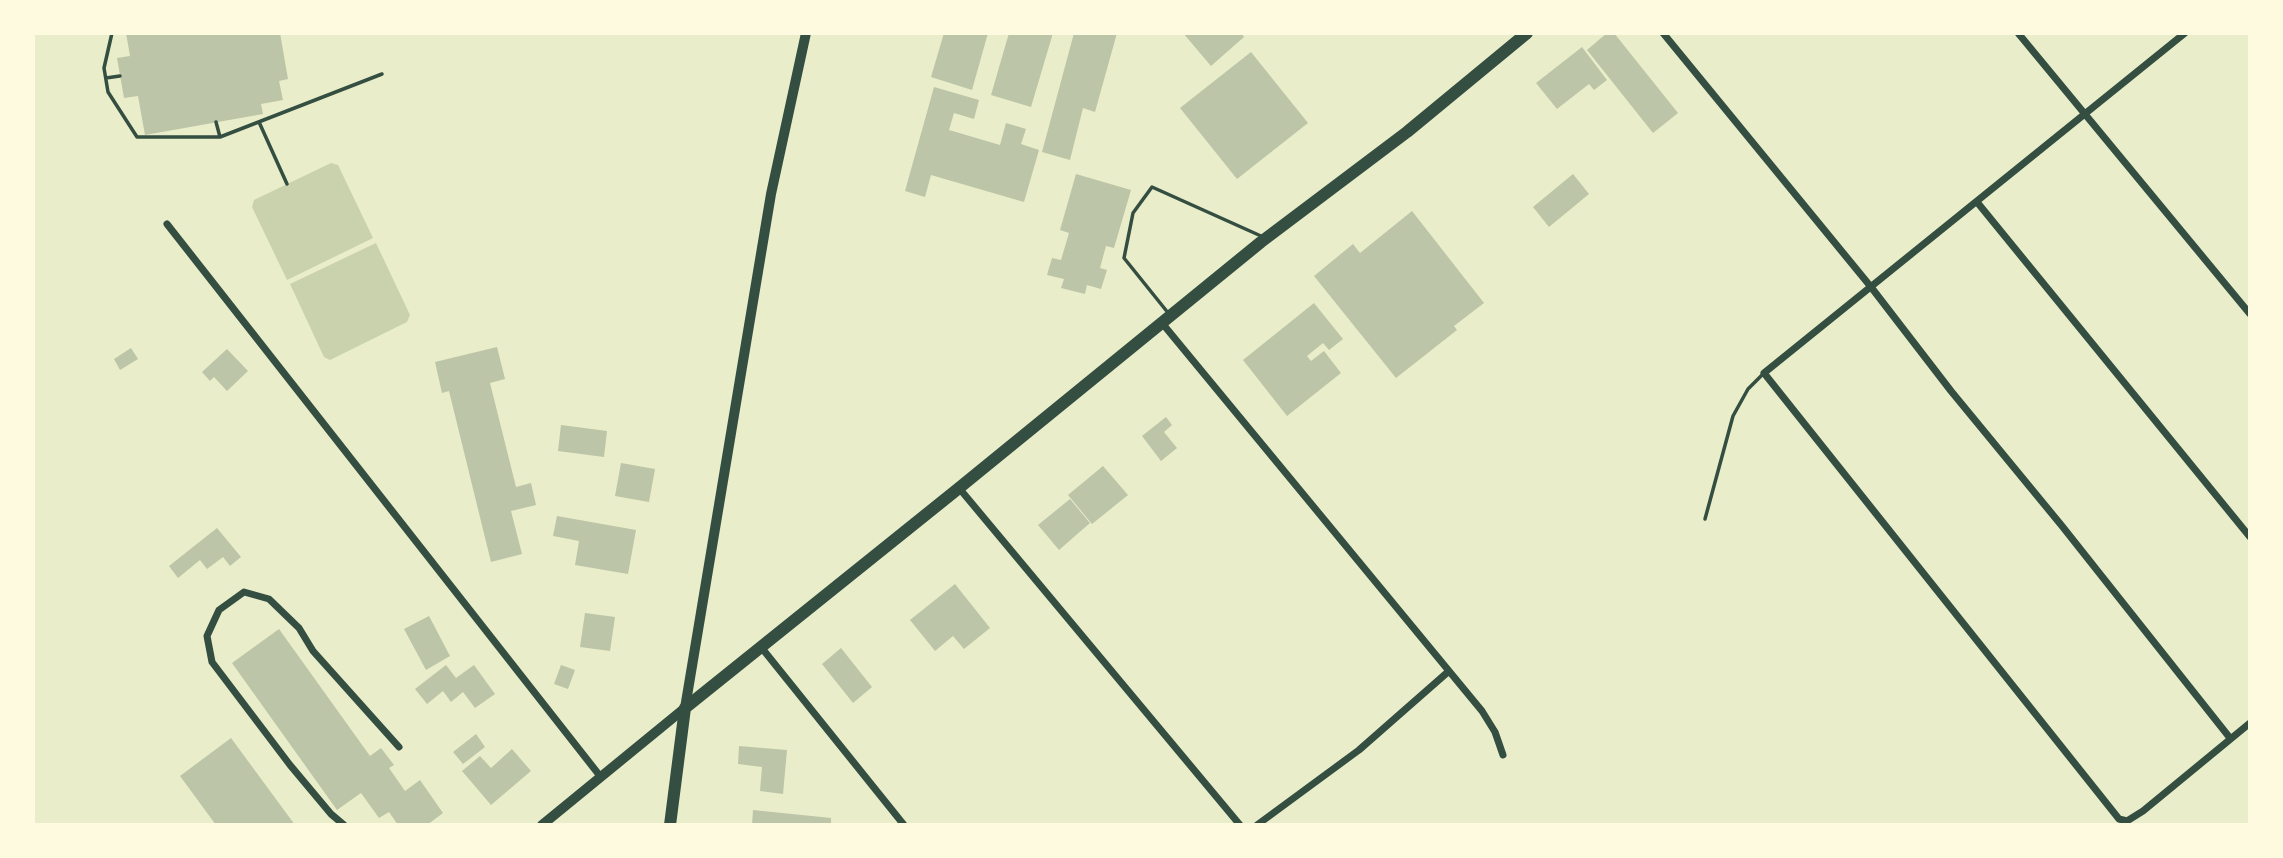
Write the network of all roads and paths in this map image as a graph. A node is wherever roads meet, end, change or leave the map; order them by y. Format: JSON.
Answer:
{"nodes":[{"id":1,"x":112,"y":33,"type":"edge"},
{"id":2,"x":806,"y":33,"type":"edge"},
{"id":3,"x":1663,"y":33,"type":"edge"},
{"id":4,"x":2018,"y":33,"type":"edge"},
{"id":5,"x":2185,"y":33,"type":"edge"},
{"id":6,"x":1523,"y":34,"type":"edge"},
{"id":7,"x":382,"y":74,"type":"dead end"},
{"id":8,"x":120,"y":76,"type":"dead end"},
{"id":9,"x":106,"y":78,"type":"junction"},
{"id":10,"x":2083,"y":114,"type":"junction"},
{"id":11,"x":216,"y":122,"type":"dead end"},
{"id":12,"x":259,"y":122,"type":"junction"},
{"id":13,"x":220,"y":137,"type":"junction"},
{"id":14,"x":286,"y":184,"type":"dead end"},
{"id":15,"x":1977,"y":202,"type":"junction"},
{"id":16,"x":167,"y":224,"type":"dead end"},
{"id":17,"x":1266,"y":239,"type":"junction"},
{"id":18,"x":1871,"y":287,"type":"junction"},
{"id":19,"x":2250,"y":314,"type":"edge"},
{"id":20,"x":1166,"y":319,"type":"junction"},
{"id":21,"x":1764,"y":373,"type":"junction"},
{"id":22,"x":959,"y":488,"type":"junction"},
{"id":23,"x":1705,"y":519,"type":"dead end"},
{"id":24,"x":2250,"y":537,"type":"edge"},
{"id":25,"x":761,"y":647,"type":"junction"},
{"id":26,"x":1449,"y":671,"type":"junction"},
{"id":27,"x":684,"y":708,"type":"junction"},
{"id":28,"x":2250,"y":723,"type":"edge"},
{"id":29,"x":2230,"y":738,"type":"junction"},
{"id":30,"x":399,"y":747,"type":"dead end"},
{"id":31,"x":1503,"y":755,"type":"dead end"},
{"id":32,"x":600,"y":776,"type":"junction"},
{"id":33,"x":344,"y":825,"type":"edge"},
{"id":34,"x":542,"y":825,"type":"edge"},
{"id":35,"x":670,"y":825,"type":"edge"},
{"id":36,"x":904,"y":825,"type":"edge"},
{"id":37,"x":1240,"y":825,"type":"edge"},
{"id":38,"x":1257,"y":825,"type":"edge"}],
"edges":[{"from":1,"to":9,"type":"path"},
{"from":2,"to":27,"type":"main road"},
{"from":3,"to":18,"type":"street"},
{"from":4,"to":10,"type":"street"},
{"from":5,"to":10,"type":"street"},
{"from":6,"to":17,"type":"main road"},
{"from":7,"to":12,"type":"path"},
{"from":8,"to":9,"type":"path"},
{"from":9,"to":13,"type":"path"},
{"from":10,"to":15,"type":"street"},
{"from":10,"to":19,"type":"street"},
{"from":11,"to":13,"type":"path"},
{"from":12,"to":13,"type":"path"},
{"from":12,"to":14,"type":"path"},
{"from":15,"to":18,"type":"street"},
{"from":15,"to":24,"type":"street"},
{"from":16,"to":32,"type":"street"},
{"from":17,"to":20,"type":"main road"},
{"from":17,"to":20,"type":"lane"},
{"from":18,"to":21,"type":"street"},
{"from":18,"to":29,"type":"street"},
{"from":20,"to":22,"type":"main road"},
{"from":20,"to":26,"type":"street"},
{"from":21,"to":23,"type":"lane"},
{"from":21,"to":29,"type":"street"},
{"from":22,"to":25,"type":"main road"},
{"from":22,"to":37,"type":"street"},
{"from":25,"to":27,"type":"main road"},
{"from":25,"to":36,"type":"street"},
{"from":26,"to":31,"type":"street"},
{"from":26,"to":38,"type":"street"},
{"from":27,"to":32,"type":"main road"},
{"from":27,"to":35,"type":"main road"},
{"from":28,"to":29,"type":"street"},
{"from":30,"to":33,"type":"street"},
{"from":32,"to":34,"type":"main road"}]}
